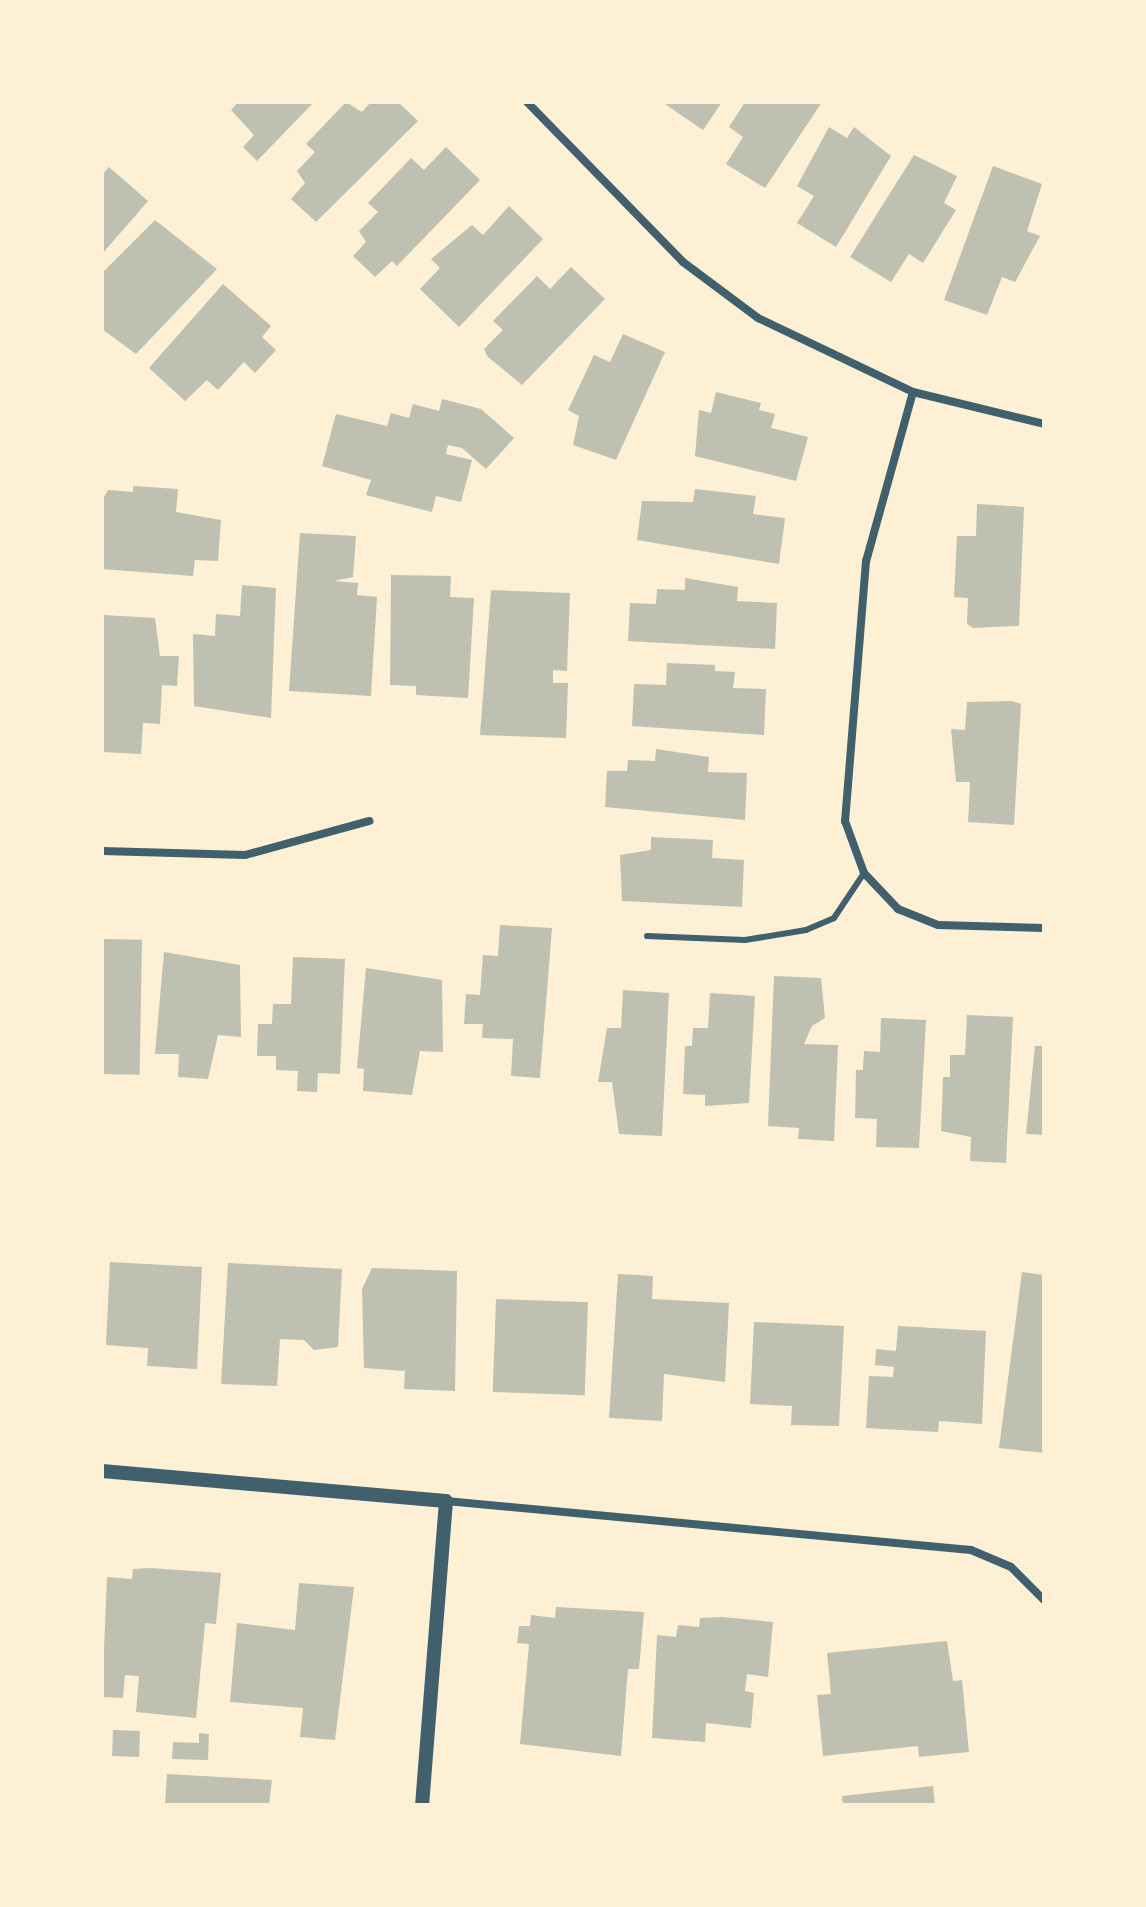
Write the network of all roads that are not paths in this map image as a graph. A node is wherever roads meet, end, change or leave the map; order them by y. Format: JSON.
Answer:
{"nodes":[{"id":1,"x":527,"y":102,"type":"edge"},
{"id":2,"x":913,"y":392,"type":"junction"},
{"id":3,"x":1044,"y":424,"type":"edge"},
{"id":4,"x":369,"y":821,"type":"dead end"},
{"id":5,"x":102,"y":851,"type":"edge"},
{"id":6,"x":864,"y":873,"type":"junction"},
{"id":7,"x":1044,"y":928,"type":"edge"},
{"id":8,"x":647,"y":936,"type":"dead end"},
{"id":9,"x":102,"y":1471,"type":"edge"},
{"id":10,"x":446,"y":1501,"type":"junction"},
{"id":11,"x":1044,"y":1600,"type":"edge"},
{"id":12,"x":422,"y":1805,"type":"edge"}],
"edges":[{"from":1,"to":2,"type":"street"},
{"from":2,"to":3,"type":"street"},
{"from":2,"to":6,"type":"street"},
{"from":4,"to":5,"type":"street"},
{"from":6,"to":7,"type":"street"},
{"from":6,"to":8,"type":"lane"},
{"from":9,"to":10,"type":"street"},
{"from":10,"to":11,"type":"street"},
{"from":10,"to":12,"type":"street"}]}
